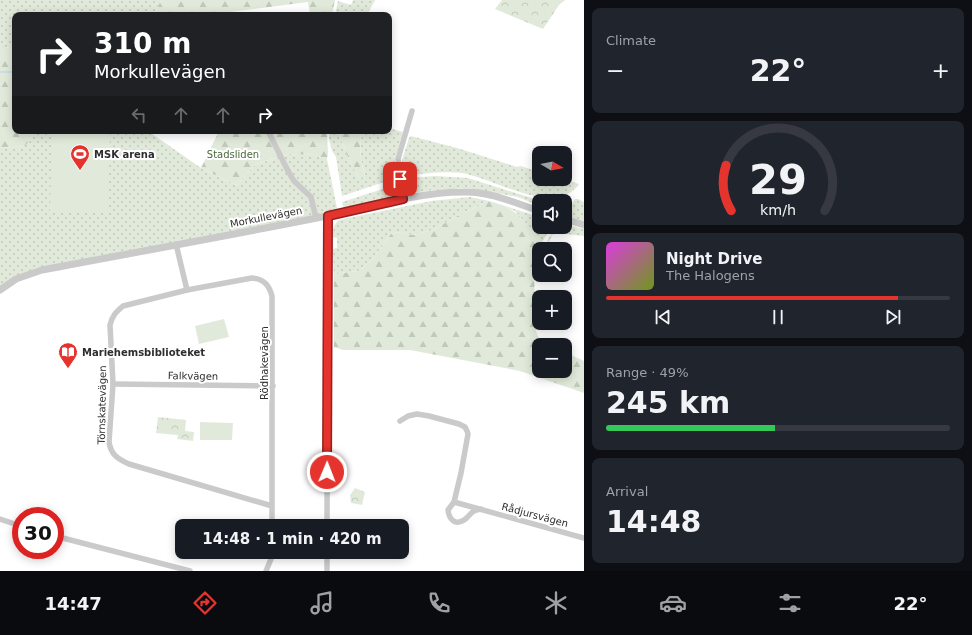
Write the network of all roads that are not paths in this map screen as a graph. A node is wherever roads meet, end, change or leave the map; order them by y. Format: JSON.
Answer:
{"nodes":[{"id":1,"x":412,"y":111,"type":"dead end"},
{"id":2,"x":269,"y":134,"type":"edge"},
{"id":3,"x":403,"y":199,"type":"junction"},
{"id":4,"x":532,"y":209,"type":"edge"},
{"id":5,"x":328,"y":216,"type":"junction"},
{"id":6,"x":316,"y":218,"type":"junction"},
{"id":7,"x":572,"y":221,"type":"edge"},
{"id":8,"x":584,"y":225,"type":"edge"},
{"id":9,"x":176,"y":244,"type":"junction"},
{"id":10,"x":0,"y":290,"type":"edge"},
{"id":11,"x":187,"y":290,"type":"junction"},
{"id":12,"x":113,"y":384,"type":"junction"},
{"id":13,"x":272,"y":386,"type":"junction"},
{"id":14,"x":400,"y":421,"type":"dead end"},
{"id":15,"x":454,"y":502,"type":"junction"},
{"id":16,"x":272,"y":506,"type":"junction"},
{"id":17,"x":481,"y":509,"type":"junction"},
{"id":18,"x":0,"y":519,"type":"edge"},
{"id":19,"x":272,"y":519,"type":"edge"},
{"id":20,"x":327,"y":519,"type":"edge"},
{"id":21,"x":12,"y":523,"type":"edge"},
{"id":22,"x":64,"y":538,"type":"edge"},
{"id":23,"x":584,"y":538,"type":"edge"},
{"id":24,"x":271,"y":559,"type":"edge"},
{"id":25,"x":327,"y":559,"type":"edge"},
{"id":26,"x":190,"y":571,"type":"edge"},
{"id":27,"x":266,"y":571,"type":"edge"},
{"id":28,"x":327,"y":571,"type":"edge"}],
"edges":[{"from":1,"to":3,"type":"street"},
{"from":2,"to":6,"type":"street"},
{"from":3,"to":4,"type":"street","name":"Morkullevägen"},
{"from":3,"to":5,"type":"street","name":"Morkullevägen"},
{"from":5,"to":6,"type":"street","name":"Morkullevägen"},
{"from":5,"to":20,"type":"street"},
{"from":6,"to":9,"type":"street","name":"Morkullevägen"},
{"from":7,"to":8,"type":"street"},
{"from":9,"to":10,"type":"street","name":"Morkullevägen"},
{"from":9,"to":11,"type":"street"},
{"from":11,"to":12,"type":"street","name":"Törnskatevägen"},
{"from":11,"to":13,"type":"street","name":"Rödhakevägen"},
{"from":12,"to":13,"type":"street","name":"Falkvägen"},
{"from":12,"to":16,"type":"street","name":"Törnskatevägen"},
{"from":13,"to":16,"type":"street","name":"Rödhakevägen"},
{"from":14,"to":15,"type":"street"},
{"from":15,"to":17,"type":"street","name":"Rådjursvägen"},
{"from":15,"to":17,"type":"street"},
{"from":16,"to":19,"type":"street","name":"Rödhakevägen"},
{"from":17,"to":23,"type":"street","name":"Rådjursvägen"},
{"from":18,"to":21,"type":"street"},
{"from":22,"to":26,"type":"street"},
{"from":24,"to":27,"type":"street"},
{"from":25,"to":28,"type":"street"}]}
